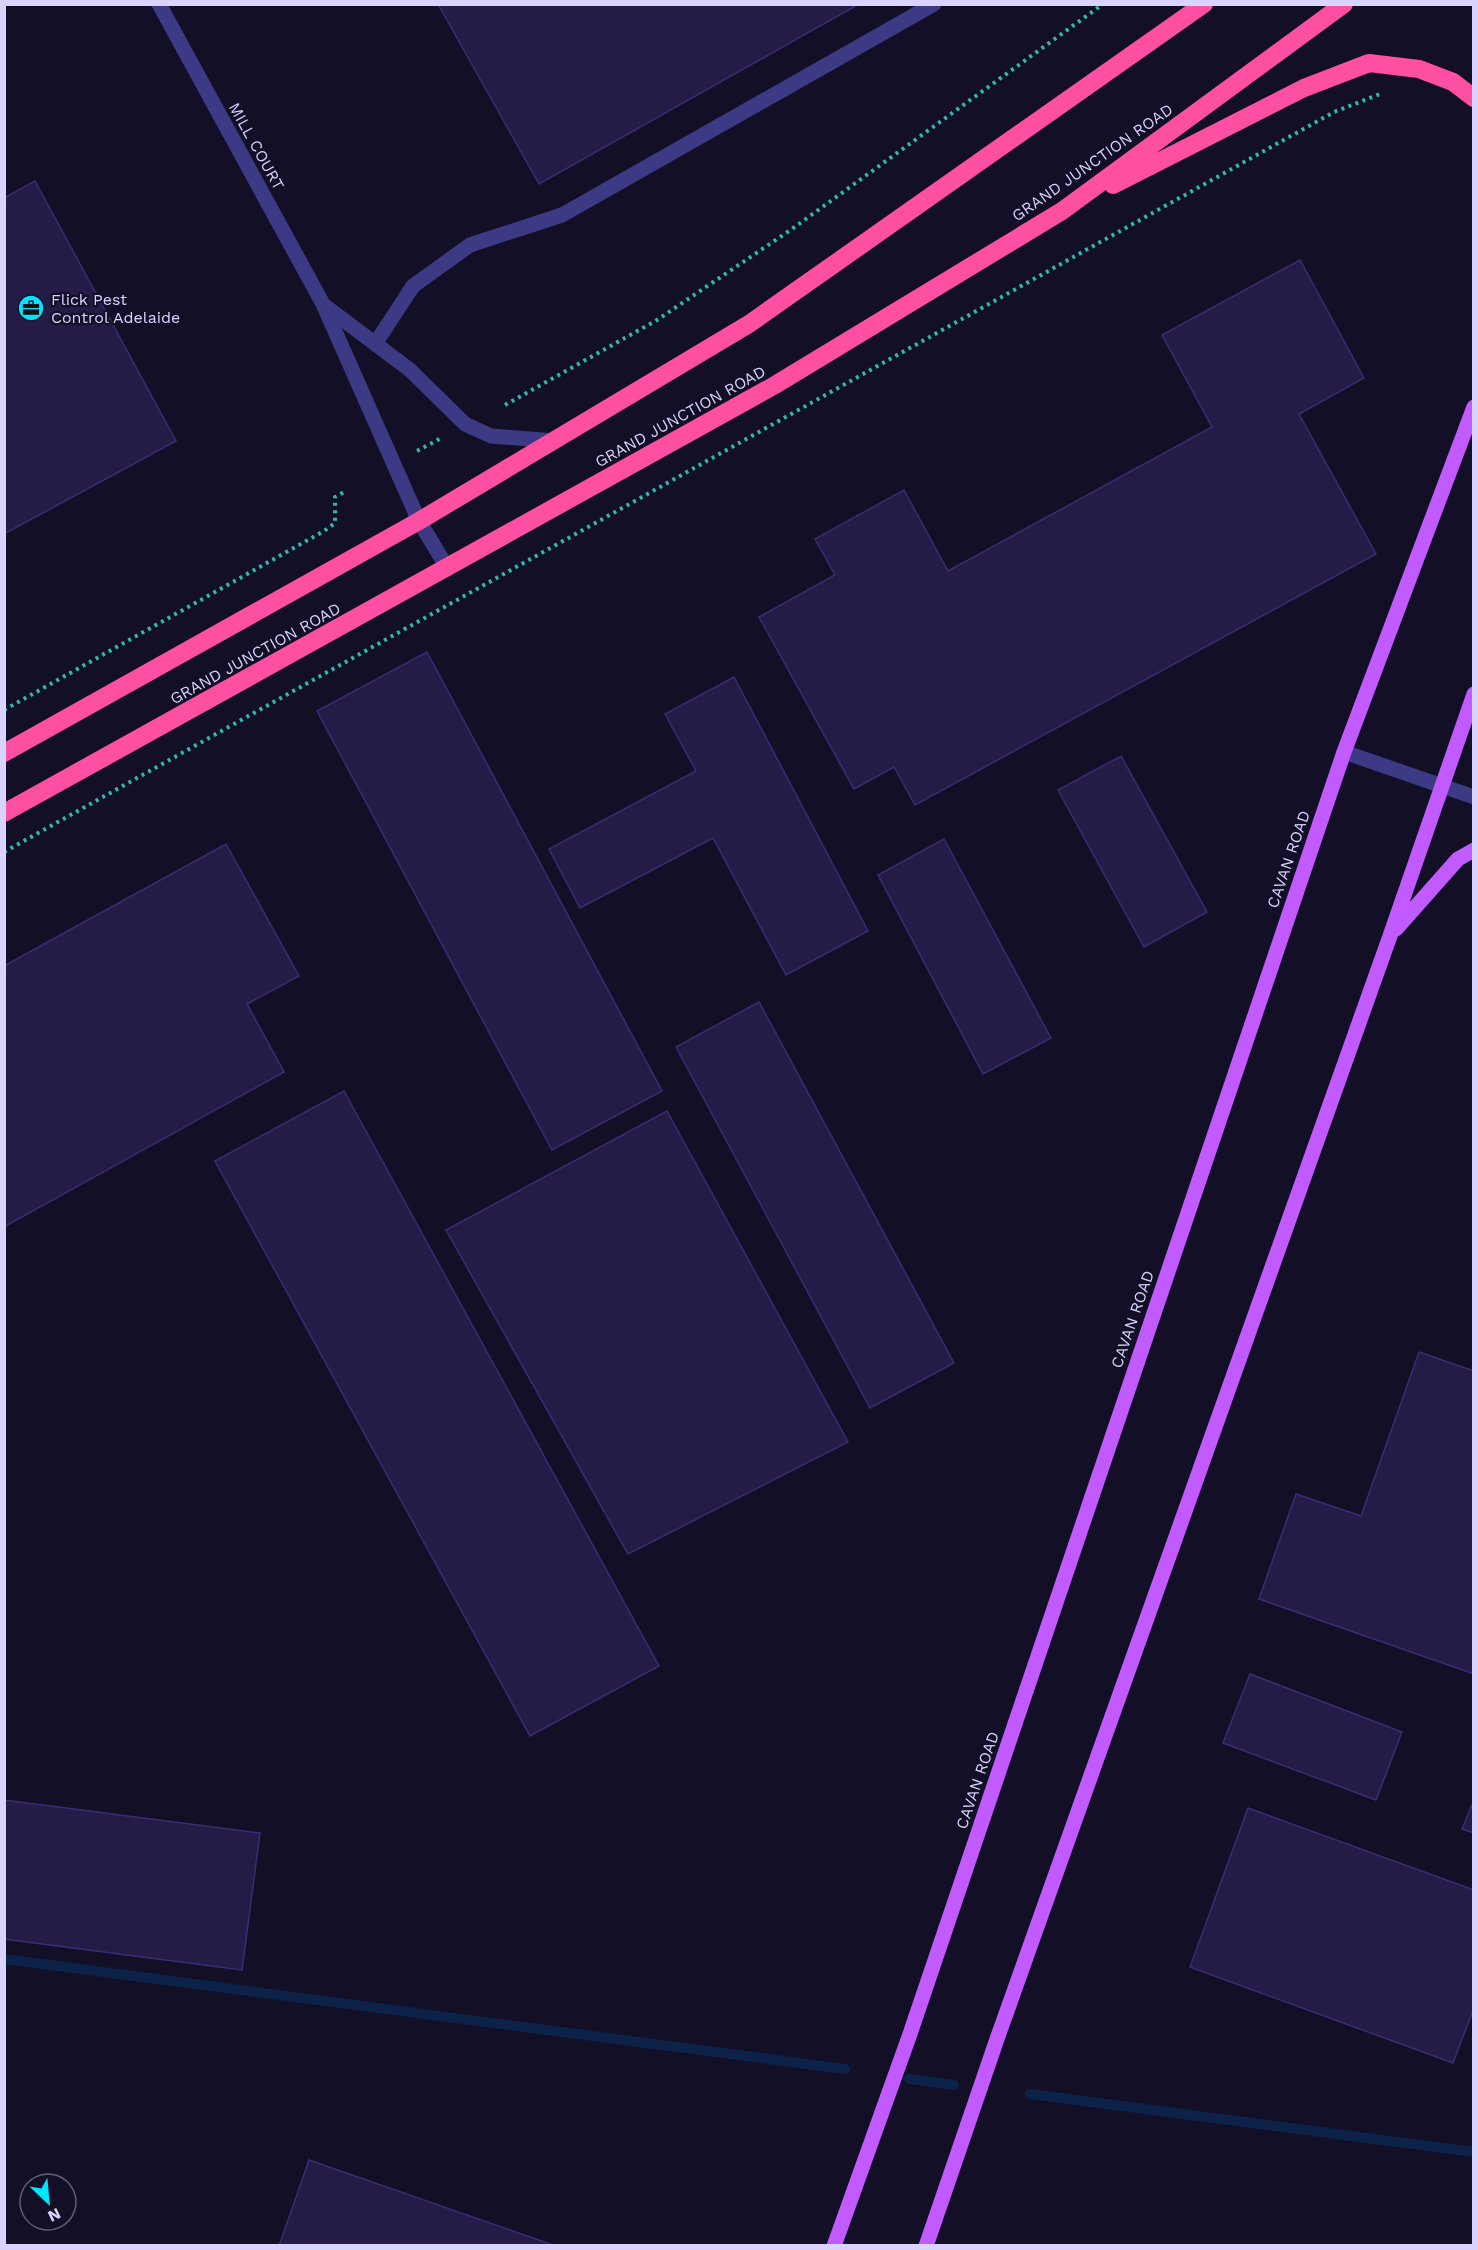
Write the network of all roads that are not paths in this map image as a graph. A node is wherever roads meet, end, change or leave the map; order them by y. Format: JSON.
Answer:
{"nodes":[{"id":1,"x":159,"y":4,"type":"edge"},
{"id":2,"x":934,"y":4,"type":"edge"},
{"id":3,"x":1191,"y":4,"type":"edge"},
{"id":4,"x":1204,"y":4,"type":"edge"},
{"id":5,"x":1344,"y":4,"type":"edge"},
{"id":6,"x":1148,"y":44,"type":"junction"},
{"id":7,"x":1473,"y":98,"type":"edge"},
{"id":8,"x":1062,"y":211,"type":"junction"},
{"id":9,"x":323,"y":304,"type":"junction"},
{"id":10,"x":375,"y":344,"type":"junction"},
{"id":11,"x":1473,"y":407,"type":"edge"},
{"id":12,"x":555,"y":441,"type":"junction"},
{"id":13,"x":418,"y":521,"type":"junction"},
{"id":14,"x":448,"y":569,"type":"junction"},
{"id":15,"x":1473,"y":694,"type":"edge"},
{"id":16,"x":1344,"y":752,"type":"junction"},
{"id":17,"x":4,"y":753,"type":"edge"},
{"id":18,"x":1443,"y":786,"type":"junction"},
{"id":19,"x":1473,"y":797,"type":"edge"},
{"id":20,"x":4,"y":813,"type":"edge"},
{"id":21,"x":1473,"y":850,"type":"edge"},
{"id":22,"x":1390,"y":936,"type":"junction"},
{"id":23,"x":834,"y":2246,"type":"edge"},
{"id":24,"x":926,"y":2246,"type":"edge"}],
"edges":[{"from":1,"to":9,"type":"street","name":"MILL COURT"},
{"from":2,"to":10,"type":"street"},
{"from":3,"to":6,"type":"highway"},
{"from":4,"to":6,"type":"highway"},
{"from":5,"to":8,"type":"highway","name":"GRAND JUNCTION ROAD"},
{"from":6,"to":12,"type":"highway"},
{"from":7,"to":8,"type":"highway"},
{"from":8,"to":14,"type":"highway","name":"GRAND JUNCTION ROAD"},
{"from":9,"to":10,"type":"street","name":"MILL COURT"},
{"from":9,"to":13,"type":"street","name":"MILL COURT"},
{"from":10,"to":12,"type":"street","name":"MILL COURT"},
{"from":11,"to":16,"type":"main road","name":"CAVAN ROAD"},
{"from":12,"to":13,"type":"highway"},
{"from":13,"to":14,"type":"street","name":"MILL COURT"},
{"from":13,"to":17,"type":"highway"},
{"from":14,"to":20,"type":"highway","name":"GRAND JUNCTION ROAD"},
{"from":15,"to":18,"type":"main road"},
{"from":16,"to":18,"type":"street"},
{"from":16,"to":23,"type":"main road","name":"CAVAN ROAD"},
{"from":18,"to":19,"type":"street"},
{"from":18,"to":22,"type":"main road"},
{"from":21,"to":22,"type":"main road"},
{"from":22,"to":24,"type":"main road"}]}
